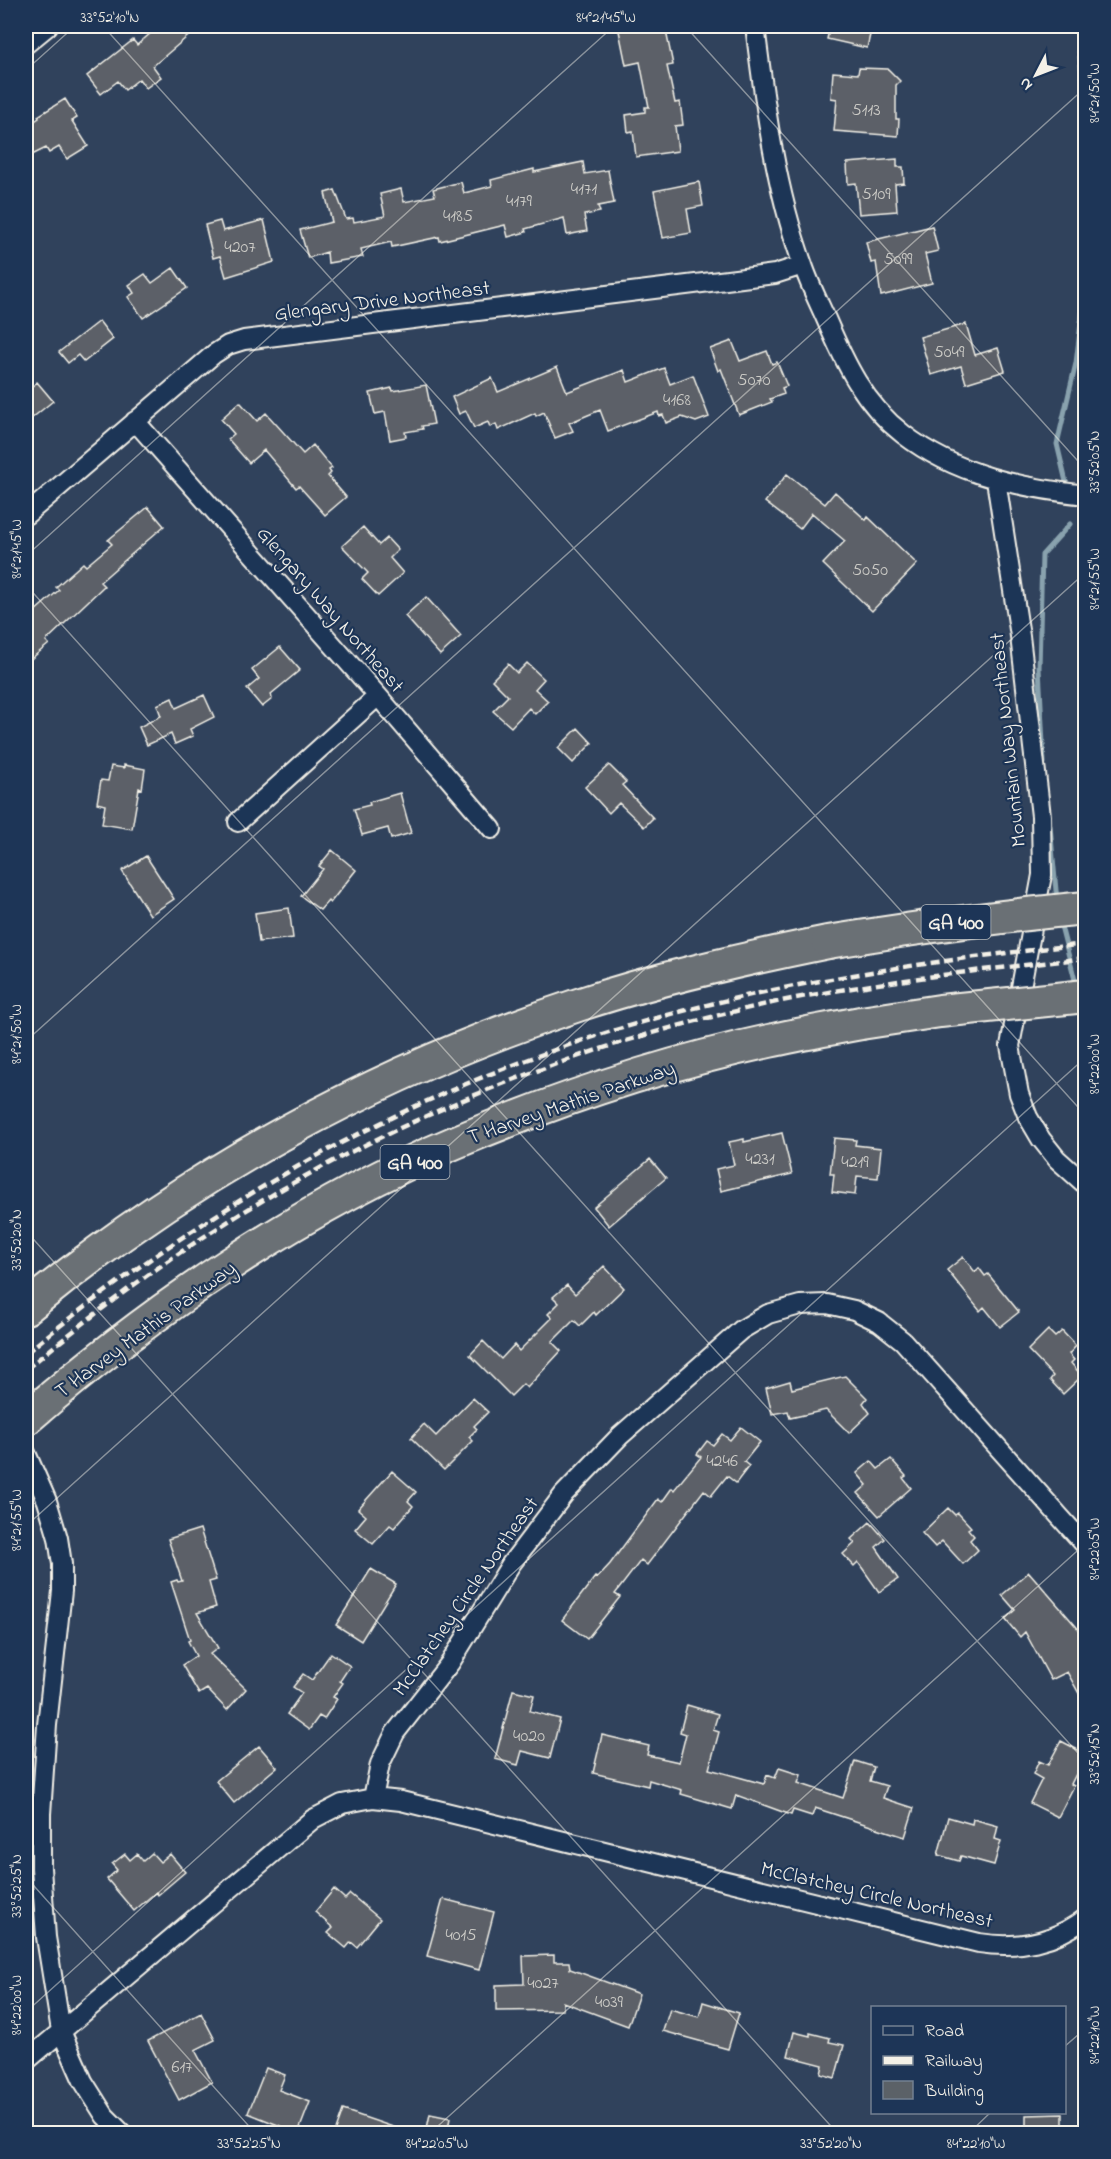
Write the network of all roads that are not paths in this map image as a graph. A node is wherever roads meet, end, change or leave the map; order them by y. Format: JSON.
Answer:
{"nodes":[{"id":1,"x":48,"y":26,"type":"edge"},
{"id":2,"x":755,"y":26,"type":"edge"},
{"id":3,"x":26,"y":44,"type":"edge"},
{"id":4,"x":803,"y":265,"type":"junction"},
{"id":5,"x":135,"y":421,"type":"junction"},
{"id":6,"x":996,"y":480,"type":"junction"},
{"id":7,"x":1086,"y":495,"type":"edge"},
{"id":8,"x":26,"y":515,"type":"edge"},
{"id":9,"x":378,"y":696,"type":"junction"},
{"id":10,"x":238,"y":822,"type":"dead end"},
{"id":11,"x":492,"y":829,"type":"dead end"},
{"id":12,"x":1086,"y":908,"type":"edge"},
{"id":13,"x":1086,"y":996,"type":"edge"},
{"id":14,"x":1086,"y":1185,"type":"edge"},
{"id":15,"x":26,"y":1308,"type":"edge"},
{"id":16,"x":26,"y":1419,"type":"edge"},
{"id":17,"x":26,"y":1453,"type":"edge"},
{"id":18,"x":1086,"y":1546,"type":"edge"},
{"id":19,"x":373,"y":1798,"type":"junction"},
{"id":20,"x":1086,"y":1918,"type":"edge"},
{"id":21,"x":61,"y":2031,"type":"junction"},
{"id":22,"x":26,"y":2061,"type":"edge"},
{"id":23,"x":123,"y":2133,"type":"edge"}],
"edges":[{"from":1,"to":3,"type":"street"},
{"from":2,"to":4,"type":"street"},
{"from":4,"to":5,"type":"street","name":"Glengary Drive Northeast"},
{"from":4,"to":6,"type":"street"},
{"from":5,"to":8,"type":"street","name":"Glengary Drive Northeast"},
{"from":5,"to":9,"type":"street","name":"Glengary Way Northeast"},
{"from":6,"to":7,"type":"street"},
{"from":6,"to":14,"type":"street","name":"Mountain Way Northeast"},
{"from":9,"to":10,"type":"street"},
{"from":9,"to":11,"type":"street","name":"Glengary Way Northeast"},
{"from":12,"to":15,"type":"highway","number":"GA 400","bridge":true},
{"from":13,"to":16,"type":"highway","name":"T Harvey Mathis Parkway","number":"GA 400","bridge":true},
{"from":17,"to":21,"type":"street"},
{"from":18,"to":19,"type":"street","name":"McClatchey Circle Northeast"},
{"from":19,"to":20,"type":"street","name":"McClatchey Circle Northeast"},
{"from":19,"to":21,"type":"street","name":"McClatchey Circle Northeast"},
{"from":21,"to":22,"type":"street","name":"McClatchey Circle Northeast"},
{"from":21,"to":23,"type":"street"}]}
